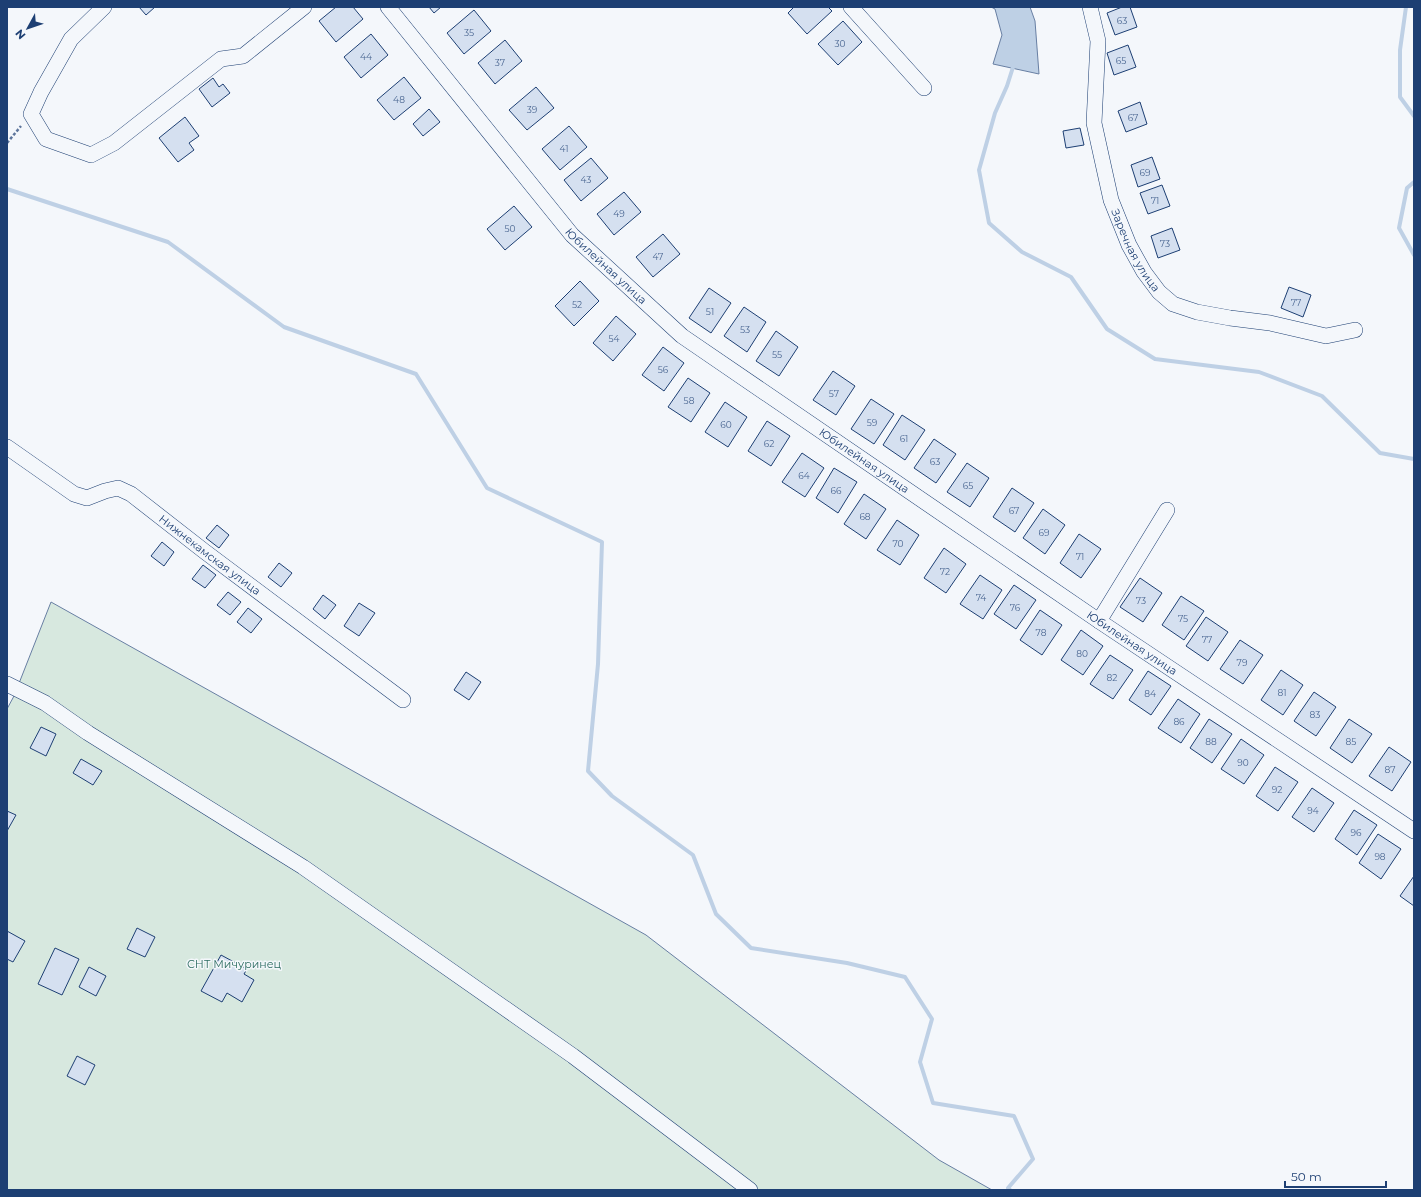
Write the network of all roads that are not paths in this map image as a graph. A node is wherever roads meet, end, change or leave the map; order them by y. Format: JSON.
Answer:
{"nodes":[{"id":1,"x":104,"y":7,"type":"edge"},
{"id":2,"x":304,"y":7,"type":"edge"},
{"id":3,"x":388,"y":7,"type":"edge"},
{"id":4,"x":851,"y":7,"type":"edge"},
{"id":5,"x":1090,"y":7,"type":"edge"},
{"id":6,"x":924,"y":88,"type":"dead end"},
{"id":7,"x":1354,"y":330,"type":"dead end"},
{"id":8,"x":7,"y":447,"type":"edge"},
{"id":9,"x":1168,"y":510,"type":"dead end"},
{"id":10,"x":1099,"y":621,"type":"junction"},
{"id":11,"x":7,"y":684,"type":"edge"},
{"id":12,"x":403,"y":700,"type":"dead end"},
{"id":13,"x":1414,"y":831,"type":"edge"},
{"id":14,"x":750,"y":1190,"type":"edge"}],
"edges":[{"from":1,"to":2,"type":"street"},
{"from":3,"to":10,"type":"street","name":"Юбилейная улица"},
{"from":4,"to":6,"type":"street"},
{"from":5,"to":7,"type":"street","name":"Заречная улица"},
{"from":8,"to":12,"type":"street","name":"Нижнекамская улица"},
{"from":9,"to":10,"type":"street"},
{"from":10,"to":13,"type":"street","name":"Юбилейная улица"},
{"from":11,"to":14,"type":"street"}]}
